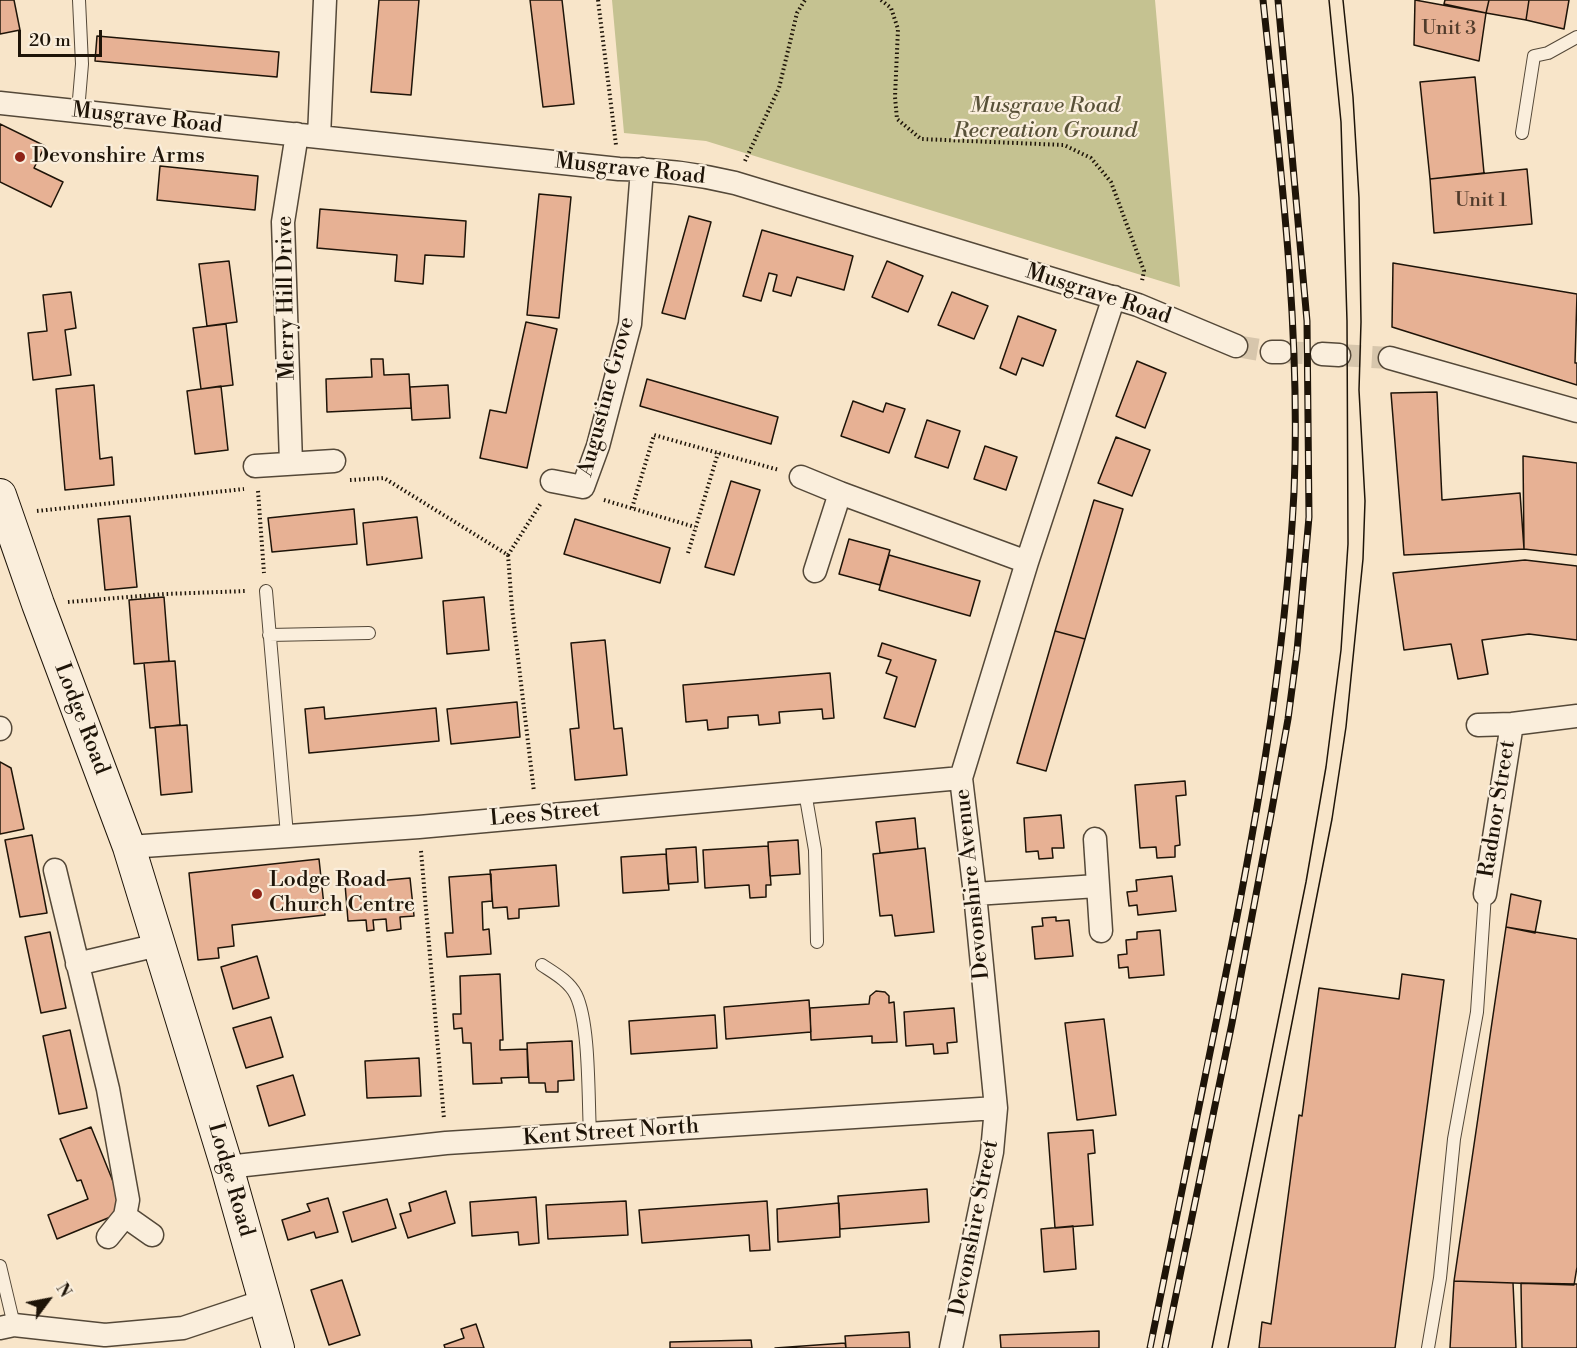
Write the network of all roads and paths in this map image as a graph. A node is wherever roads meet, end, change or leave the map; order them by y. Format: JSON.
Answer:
{"nodes":[{"id":1,"x":79,"y":0,"type":"edge"},
{"id":2,"x":325,"y":0,"type":"edge"},
{"id":3,"x":598,"y":0,"type":"edge"},
{"id":4,"x":805,"y":0,"type":"edge"},
{"id":5,"x":881,"y":0,"type":"edge"},
{"id":6,"x":1577,"y":37,"type":"edge"},
{"id":7,"x":0,"y":103,"type":"edge"},
{"id":8,"x":78,"y":111,"type":"junction"},
{"id":9,"x":1522,"y":133,"type":"dead end"},
{"id":10,"x":308,"y":135,"type":"junction"},
{"id":11,"x":619,"y":169,"type":"junction"},
{"id":12,"x":642,"y":169,"type":"junction"},
{"id":13,"x":735,"y":183,"type":"junction"},
{"id":14,"x":1114,"y":297,"type":"junction"},
{"id":15,"x":1138,"y":305,"type":"junction"},
{"id":16,"x":1236,"y":346,"type":"tunnel mouth"},
{"id":17,"x":1390,"y":358,"type":"tunnel mouth"},
{"id":18,"x":1577,"y":411,"type":"edge"},
{"id":19,"x":718,"y":453,"type":"junction"},
{"id":20,"x":334,"y":460,"type":"dead end"},
{"id":21,"x":291,"y":464,"type":"junction"},
{"id":22,"x":256,"y":477,"type":"joint"},
{"id":23,"x":801,"y":477,"type":"joint"},
{"id":24,"x":349,"y":480,"type":"dead end"},
{"id":25,"x":552,"y":481,"type":"joint"},
{"id":26,"x":583,"y":487,"type":"junction"},
{"id":27,"x":246,"y":488,"type":"dead end"},
{"id":28,"x":840,"y":493,"type":"junction"},
{"id":29,"x":4,"y":505,"type":"edge"},
{"id":30,"x":632,"y":508,"type":"junction"},
{"id":31,"x":695,"y":527,"type":"junction"},
{"id":32,"x":688,"y":553,"type":"dead end"},
{"id":33,"x":508,"y":555,"type":"junction"},
{"id":34,"x":1027,"y":562,"type":"junction"},
{"id":35,"x":815,"y":571,"type":"dead end"},
{"id":36,"x":266,"y":591,"type":"junction"},
{"id":37,"x":38,"y":604,"type":"junction"},
{"id":38,"x":369,"y":633,"type":"dead end"},
{"id":39,"x":269,"y":634,"type":"junction"},
{"id":40,"x":1577,"y":716,"type":"edge"},
{"id":41,"x":1512,"y":724,"type":"junction"},
{"id":42,"x":1478,"y":725,"type":"dead end"},
{"id":43,"x":961,"y":778,"type":"junction"},
{"id":44,"x":805,"y":792,"type":"junction"},
{"id":45,"x":537,"y":816,"type":"junction"},
{"id":46,"x":419,"y":827,"type":"junction"},
{"id":47,"x":287,"y":835,"type":"junction"},
{"id":48,"x":1095,"y":839,"type":"dead end"},
{"id":49,"x":129,"y":847,"type":"junction"},
{"id":50,"x":55,"y":870,"type":"dead end"},
{"id":51,"x":1097,"y":886,"type":"junction"},
{"id":52,"x":975,"y":894,"type":"junction"},
{"id":53,"x":1485,"y":894,"type":"joint"},
{"id":54,"x":1101,"y":931,"type":"dead end"},
{"id":55,"x":817,"y":942,"type":"dead end"},
{"id":56,"x":158,"y":945,"type":"junction"},
{"id":57,"x":77,"y":964,"type":"junction"},
{"id":58,"x":542,"y":964,"type":"dead end"},
{"id":59,"x":996,"y":1108,"type":"junction"},
{"id":60,"x":590,"y":1134,"type":"junction"},
{"id":61,"x":446,"y":1143,"type":"junction"},
{"id":62,"x":227,"y":1167,"type":"junction"},
{"id":63,"x":125,"y":1216,"type":"junction"},
{"id":64,"x":152,"y":1235,"type":"dead end"},
{"id":65,"x":108,"y":1237,"type":"dead end"},
{"id":66,"x":0,"y":1266,"type":"edge"},
{"id":67,"x":264,"y":1301,"type":"junction"},
{"id":68,"x":7,"y":1326,"type":"edge"},
{"id":69,"x":278,"y":1348,"type":"edge"},
{"id":70,"x":951,"y":1348,"type":"edge"},
{"id":71,"x":1428,"y":1348,"type":"edge"}],
"edges":[{"from":1,"to":8,"type":"lane"},
{"from":2,"to":10,"type":"street","name":"Merry Hill Drive"},
{"from":3,"to":11,"type":"path"},
{"from":4,"to":13,"type":"path"},
{"from":5,"to":15,"type":"path"},
{"from":6,"to":9,"type":"lane"},
{"from":7,"to":8,"type":"street","name":"Musgrave Road"},
{"from":8,"to":10,"type":"street","name":"Musgrave Road"},
{"from":10,"to":11,"type":"street","name":"Musgrave Road"},
{"from":10,"to":21,"type":"street","name":"Merry Hill Drive"},
{"from":11,"to":12,"type":"street","name":"Musgrave Road"},
{"from":12,"to":13,"type":"street","name":"Musgrave Road"},
{"from":12,"to":26,"type":"street","name":"Augustine Grove"},
{"from":13,"to":14,"type":"street","name":"Musgrave Road"},
{"from":14,"to":15,"type":"street","name":"Musgrave Road"},
{"from":14,"to":34,"type":"street","name":"Devonshire Avenue"},
{"from":15,"to":16,"type":"street","name":"Musgrave Road"},
{"from":17,"to":18,"type":"street"},
{"from":19,"to":23,"type":"path"},
{"from":19,"to":30,"type":"path"},
{"from":19,"to":31,"type":"path"},
{"from":20,"to":21,"type":"street"},
{"from":21,"to":22,"type":"street"},
{"from":22,"to":36,"type":"path"},
{"from":23,"to":28,"type":"street"},
{"from":24,"to":33,"type":"path"},
{"from":25,"to":26,"type":"street","name":"Augustine Grove"},
{"from":25,"to":33,"type":"path"},
{"from":26,"to":30,"type":"path"},
{"from":27,"to":29,"type":"path"},
{"from":28,"to":34,"type":"street"},
{"from":28,"to":35,"type":"street"},
{"from":29,"to":37,"type":"street","name":"Lodge Road"},
{"from":30,"to":31,"type":"path"},
{"from":31,"to":32,"type":"path"},
{"from":33,"to":45,"type":"path"},
{"from":34,"to":43,"type":"street","name":"Devonshire Avenue"},
{"from":36,"to":37,"type":"path"},
{"from":36,"to":39,"type":"lane"},
{"from":37,"to":49,"type":"street","name":"Lodge Road"},
{"from":38,"to":39,"type":"lane"},
{"from":39,"to":47,"type":"lane"},
{"from":40,"to":41,"type":"street"},
{"from":41,"to":42,"type":"street"},
{"from":41,"to":53,"type":"street","name":"Radnor Street"},
{"from":43,"to":44,"type":"street","name":"Lees Street"},
{"from":43,"to":52,"type":"street","name":"Devonshire Avenue"},
{"from":44,"to":45,"type":"street","name":"Lees Street"},
{"from":44,"to":55,"type":"lane"},
{"from":45,"to":46,"type":"street","name":"Lees Street"},
{"from":46,"to":47,"type":"street","name":"Lees Street"},
{"from":46,"to":61,"type":"path"},
{"from":47,"to":49,"type":"street","name":"Lees Street"},
{"from":48,"to":51,"type":"street"},
{"from":49,"to":56,"type":"street","name":"Lodge Road"},
{"from":50,"to":57,"type":"street"},
{"from":51,"to":52,"type":"street"},
{"from":51,"to":54,"type":"street"},
{"from":52,"to":59,"type":"street","name":"Devonshire Avenue"},
{"from":53,"to":71,"type":"lane"},
{"from":56,"to":57,"type":"street"},
{"from":56,"to":62,"type":"street","name":"Lodge Road"},
{"from":57,"to":63,"type":"street"},
{"from":58,"to":60,"type":"lane"},
{"from":59,"to":60,"type":"street","name":"Kent Street North"},
{"from":59,"to":70,"type":"street","name":"Devonshire Street"},
{"from":60,"to":61,"type":"street","name":"Kent Street North"},
{"from":61,"to":62,"type":"street","name":"Kent Street North"},
{"from":62,"to":67,"type":"street","name":"Lodge Road"},
{"from":63,"to":64,"type":"street"},
{"from":63,"to":65,"type":"street"},
{"from":66,"to":68,"type":"lane"},
{"from":67,"to":68,"type":"street"},
{"from":67,"to":69,"type":"street","name":"Lodge Road"}]}
